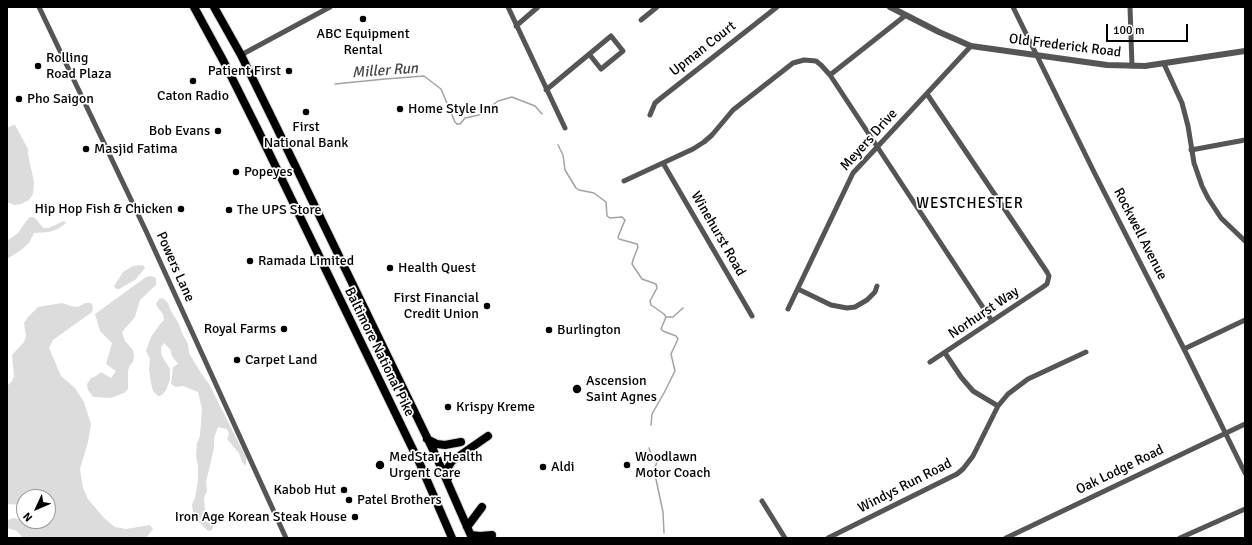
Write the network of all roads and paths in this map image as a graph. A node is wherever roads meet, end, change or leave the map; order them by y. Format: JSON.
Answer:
{"nodes":[{"id":1,"x":39,"y":7,"type":"edge"},
{"id":2,"x":194,"y":7,"type":"edge"},
{"id":3,"x":214,"y":7,"type":"edge"},
{"id":4,"x":330,"y":7,"type":"edge"},
{"id":5,"x":508,"y":7,"type":"edge"},
{"id":6,"x":538,"y":7,"type":"edge"},
{"id":7,"x":657,"y":7,"type":"edge"},
{"id":8,"x":777,"y":7,"type":"edge"},
{"id":9,"x":890,"y":7,"type":"edge"},
{"id":10,"x":1013,"y":7,"type":"edge"},
{"id":11,"x":1130,"y":7,"type":"edge"},
{"id":12,"x":906,"y":15,"type":"junction"},
{"id":13,"x":641,"y":20,"type":"dead end"},
{"id":14,"x":516,"y":26,"type":"junction"},
{"id":15,"x":971,"y":46,"type":"junction"},
{"id":16,"x":1245,"y":51,"type":"edge"},
{"id":17,"x":589,"y":54,"type":"junction"},
{"id":18,"x":241,"y":55,"type":"junction"},
{"id":19,"x":1036,"y":55,"type":"junction"},
{"id":20,"x":1164,"y":64,"type":"junction"},
{"id":21,"x":1132,"y":66,"type":"junction"},
{"id":22,"x":830,"y":75,"type":"junction"},
{"id":23,"x":546,"y":90,"type":"junction"},
{"id":24,"x":927,"y":94,"type":"junction"},
{"id":25,"x":650,"y":115,"type":"dead end"},
{"id":26,"x":565,"y":128,"type":"dead end"},
{"id":27,"x":1245,"y":140,"type":"edge"},
{"id":28,"x":877,"y":147,"type":"junction"},
{"id":29,"x":1191,"y":150,"type":"junction"},
{"id":30,"x":663,"y":163,"type":"junction"},
{"id":31,"x":624,"y":181,"type":"dead end"},
{"id":32,"x":1245,"y":241,"type":"edge"},
{"id":33,"x":877,"y":286,"type":"dead end"},
{"id":34,"x":798,"y":289,"type":"junction"},
{"id":35,"x":788,"y":309,"type":"dead end"},
{"id":36,"x":752,"y":316,"type":"dead end"},
{"id":37,"x":1245,"y":320,"type":"edge"},
{"id":38,"x":992,"y":321,"type":"junction"},
{"id":39,"x":1184,"y":349,"type":"junction"},
{"id":40,"x":1086,"y":352,"type":"dead end"},
{"id":41,"x":945,"y":353,"type":"junction"},
{"id":42,"x":930,"y":362,"type":"dead end"},
{"id":43,"x":998,"y":406,"type":"junction"},
{"id":44,"x":1245,"y":424,"type":"edge"},
{"id":45,"x":1225,"y":433,"type":"junction"},
{"id":46,"x":488,"y":436,"type":"dead end"},
{"id":47,"x":427,"y":439,"type":"junction"},
{"id":48,"x":461,"y":442,"type":"dead end"},
{"id":49,"x":1245,"y":472,"type":"edge"},
{"id":50,"x":453,"y":494,"type":"junction"},
{"id":51,"x":762,"y":501,"type":"dead end"},
{"id":52,"x":482,"y":507,"type":"dead end"},
{"id":53,"x":1245,"y":509,"type":"edge"},
{"id":54,"x":468,"y":527,"type":"junction"},
{"id":55,"x":472,"y":536,"type":"edge"},
{"id":56,"x":286,"y":538,"type":"edge"},
{"id":57,"x":452,"y":538,"type":"edge"},
{"id":58,"x":490,"y":538,"type":"edge"},
{"id":59,"x":785,"y":538,"type":"edge"},
{"id":60,"x":828,"y":538,"type":"edge"},
{"id":61,"x":1006,"y":538,"type":"edge"},
{"id":62,"x":1180,"y":538,"type":"edge"}],
"edges":[{"from":1,"to":56,"type":"street","name":"Powers Lane"},
{"from":2,"to":57,"type":"main road","name":"Baltimore National Pike"},
{"from":3,"to":18,"type":"main road","name":"Baltimore National Pike"},
{"from":4,"to":18,"type":"street"},
{"from":5,"to":14,"type":"street"},
{"from":6,"to":14,"type":"street"},
{"from":7,"to":13,"type":"street"},
{"from":8,"to":25,"type":"street","name":"Upman Court"},
{"from":9,"to":12,"type":"street","name":"Old Frederick Road"},
{"from":10,"to":19,"type":"street","name":"Rockwell Avenue"},
{"from":11,"to":21,"type":"street"},
{"from":12,"to":15,"type":"street","name":"Old Frederick Road"},
{"from":12,"to":22,"type":"street"},
{"from":14,"to":23,"type":"street"},
{"from":15,"to":19,"type":"street","name":"Old Frederick Road"},
{"from":15,"to":24,"type":"street","name":"Meyers Drive"},
{"from":16,"to":20,"type":"street","name":"Old Frederick Road"},
{"from":17,"to":17,"type":"street"},
{"from":17,"to":23,"type":"street"},
{"from":18,"to":47,"type":"main road","name":"Baltimore National Pike"},
{"from":19,"to":21,"type":"street","name":"Old Frederick Road"},
{"from":19,"to":39,"type":"street","name":"Rockwell Avenue"},
{"from":20,"to":21,"type":"street","name":"Old Frederick Road"},
{"from":20,"to":29,"type":"street"},
{"from":22,"to":28,"type":"street"},
{"from":22,"to":30,"type":"street"},
{"from":23,"to":26,"type":"street"},
{"from":24,"to":28,"type":"street","name":"Meyers Drive"},
{"from":24,"to":38,"type":"street","name":"Norhurst Way"},
{"from":27,"to":29,"type":"street"},
{"from":28,"to":34,"type":"street","name":"Meyers Drive"},
{"from":28,"to":38,"type":"street"},
{"from":29,"to":32,"type":"street"},
{"from":30,"to":31,"type":"street"},
{"from":30,"to":36,"type":"street","name":"Winehurst Road"},
{"from":33,"to":34,"type":"street"},
{"from":34,"to":35,"type":"street","name":"Meyers Drive"},
{"from":37,"to":39,"type":"street"},
{"from":38,"to":41,"type":"street","name":"Norhurst Way"},
{"from":39,"to":45,"type":"street","name":"Rockwell Avenue"},
{"from":40,"to":43,"type":"street","name":"Windys Run Road"},
{"from":41,"to":42,"type":"street","name":"Norhurst Way"},
{"from":41,"to":43,"type":"street"},
{"from":43,"to":60,"type":"street","name":"Windys Run Road"},
{"from":44,"to":45,"type":"street","name":"Oak Lodge Road"},
{"from":45,"to":49,"type":"street","name":"Rockwell Avenue"},
{"from":45,"to":61,"type":"street","name":"Oak Lodge Road"},
{"from":46,"to":50,"type":"main road"},
{"from":47,"to":48,"type":"main road"},
{"from":47,"to":50,"type":"main road","name":"Baltimore National Pike"},
{"from":50,"to":54,"type":"main road","name":"Baltimore National Pike"},
{"from":51,"to":59,"type":"street"},
{"from":52,"to":54,"type":"main road"},
{"from":53,"to":62,"type":"street"},
{"from":54,"to":55,"type":"main road","name":"Baltimore National Pike"},
{"from":55,"to":58,"type":"main road"}]}
